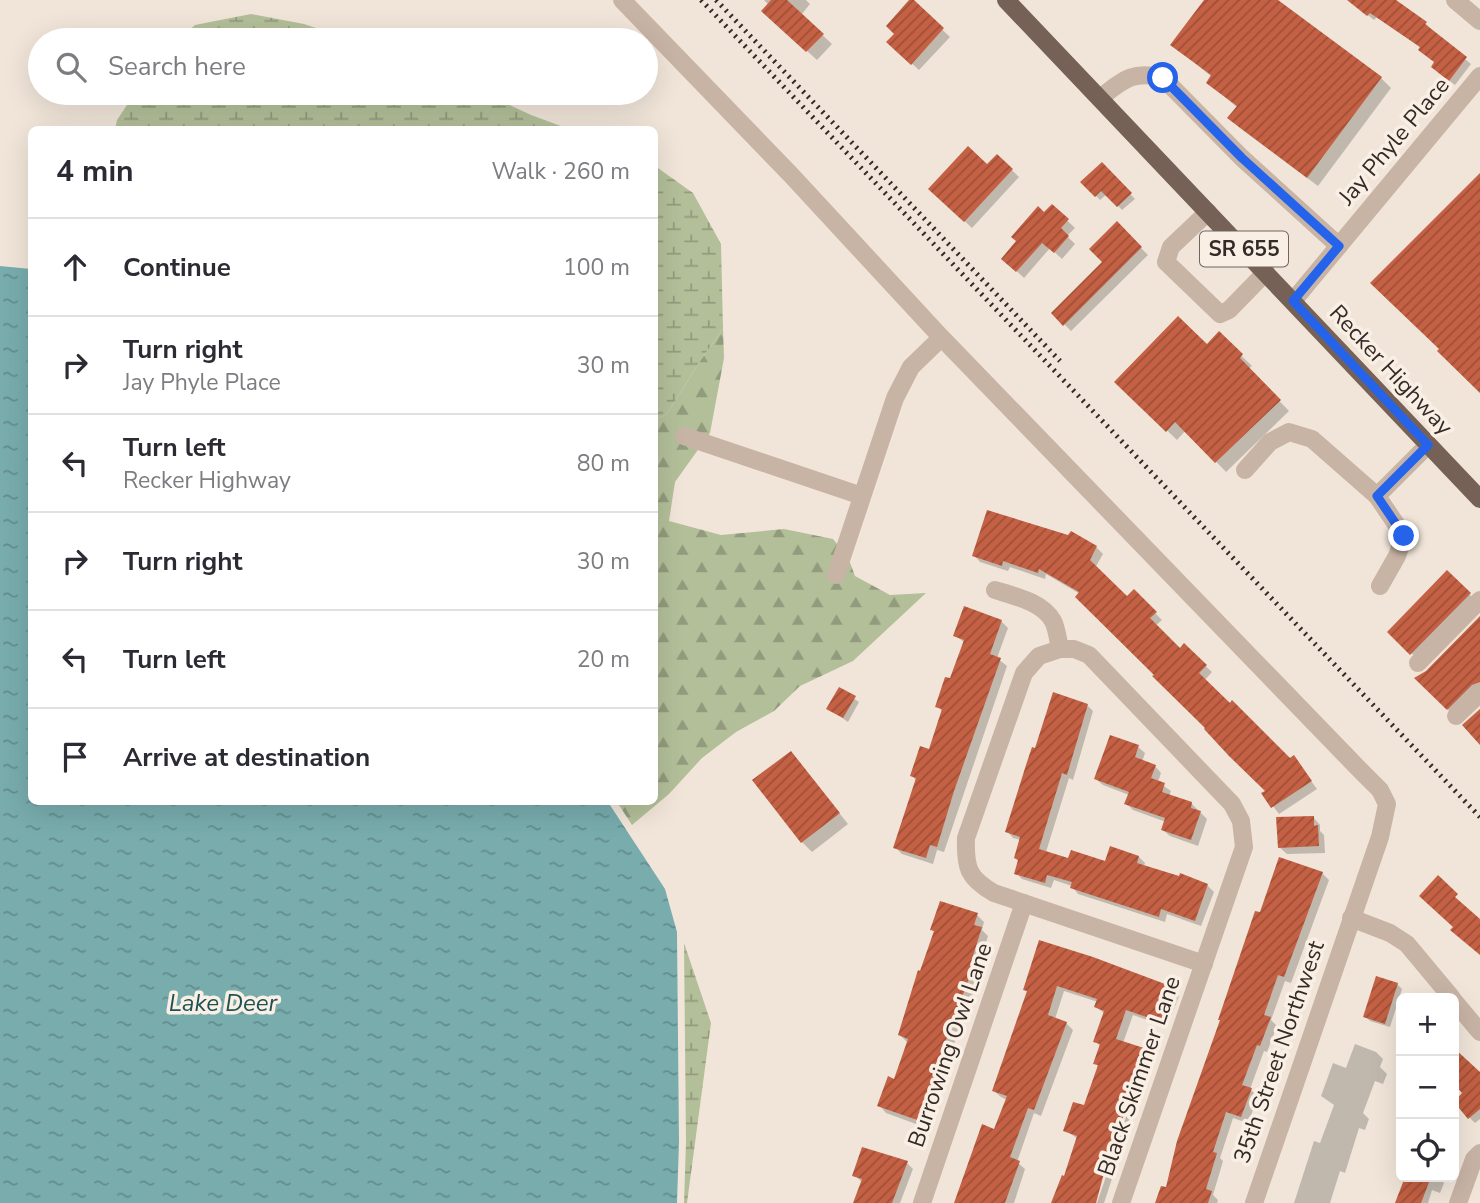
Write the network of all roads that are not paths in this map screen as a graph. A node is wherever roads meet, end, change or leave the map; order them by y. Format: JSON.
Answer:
{"nodes":[{"id":1,"x":622,"y":0,"type":"edge"},
{"id":2,"x":1006,"y":0,"type":"edge"},
{"id":3,"x":1455,"y":0,"type":"edge"},
{"id":4,"x":1480,"y":21,"type":"edge"},
{"id":5,"x":649,"y":28,"type":"edge"},
{"id":6,"x":658,"y":37,"type":"edge"},
{"id":7,"x":1480,"y":76,"type":"edge"},
{"id":8,"x":1100,"y":98,"type":"junction"},
{"id":9,"x":1208,"y":212,"type":"junction"},
{"id":10,"x":1339,"y":246,"type":"junction"},
{"id":11,"x":1266,"y":272,"type":"junction"},
{"id":12,"x":1293,"y":301,"type":"junction"},
{"id":13,"x":941,"y":338,"type":"junction"},
{"id":14,"x":684,"y":436,"type":"dead end"},
{"id":15,"x":1428,"y":445,"type":"junction"},
{"id":16,"x":1245,"y":470,"type":"dead end"},
{"id":17,"x":862,"y":496,"type":"junction"},
{"id":18,"x":1377,"y":496,"type":"junction"},
{"id":19,"x":1480,"y":499,"type":"edge"},
{"id":20,"x":836,"y":575,"type":"dead end"},
{"id":21,"x":1380,"y":586,"type":"dead end"},
{"id":22,"x":1480,"y":586,"type":"edge"},
{"id":23,"x":995,"y":590,"type":"dead end"},
{"id":24,"x":1480,"y":600,"type":"edge"},
{"id":25,"x":1060,"y":649,"type":"junction"},
{"id":26,"x":1480,"y":693,"type":"edge"},
{"id":27,"x":1456,"y":716,"type":"dead end"},
{"id":28,"x":1024,"y":903,"type":"junction"},
{"id":29,"x":1351,"y":918,"type":"junction"},
{"id":30,"x":1204,"y":964,"type":"junction"},
{"id":31,"x":1448,"y":993,"type":"edge"},
{"id":32,"x":1459,"y":1006,"type":"edge"},
{"id":33,"x":1480,"y":1032,"type":"edge"},
{"id":34,"x":1480,"y":1153,"type":"edge"},
{"id":35,"x":922,"y":1203,"type":"edge"},
{"id":36,"x":1121,"y":1203,"type":"edge"},
{"id":37,"x":1254,"y":1203,"type":"edge"},
{"id":38,"x":1458,"y":1203,"type":"edge"}],
"edges":[{"from":1,"to":5,"type":"street","name":"35th Street Northwest"},
{"from":2,"to":8,"type":"main road","name":"Recker Highway","number":"SR 655"},
{"from":3,"to":4,"type":"street"},
{"from":6,"to":13,"type":"street","name":"35th Street Northwest"},
{"from":7,"to":10,"type":"street","name":"Jay Phyle Place"},
{"from":8,"to":9,"type":"main road","name":"Recker Highway","number":"SR 655"},
{"from":8,"to":10,"type":"street"},
{"from":9,"to":11,"type":"main road","name":"Recker Highway","number":"SR 655"},
{"from":9,"to":11,"type":"street"},
{"from":10,"to":12,"type":"street","name":"Jay Phyle Place"},
{"from":11,"to":12,"type":"main road","name":"Recker Highway","number":"SR 655"},
{"from":12,"to":15,"type":"main road","name":"Recker Highway","number":"SR 655"},
{"from":13,"to":17,"type":"street"},
{"from":13,"to":29,"type":"street","name":"35th Street Northwest"},
{"from":14,"to":17,"type":"street"},
{"from":15,"to":18,"type":"street"},
{"from":15,"to":19,"type":"main road","name":"Recker Highway","number":"SR 655"},
{"from":16,"to":18,"type":"street"},
{"from":17,"to":20,"type":"street"},
{"from":18,"to":21,"type":"street"},
{"from":22,"to":24,"type":"street"},
{"from":23,"to":25,"type":"street"},
{"from":25,"to":28,"type":"street","name":"Black Skimmer Lane"},
{"from":25,"to":30,"type":"street","name":"Black Skimmer Lane"},
{"from":26,"to":27,"type":"street"},
{"from":28,"to":30,"type":"street","name":"Black Skimmer Lane"},
{"from":28,"to":35,"type":"street","name":"Burrowing Owl Lane"},
{"from":29,"to":31,"type":"street"},
{"from":29,"to":37,"type":"street","name":"35th Street Northwest"},
{"from":30,"to":36,"type":"street","name":"Black Skimmer Lane"},
{"from":32,"to":33,"type":"street"},
{"from":34,"to":38,"type":"street"}]}
